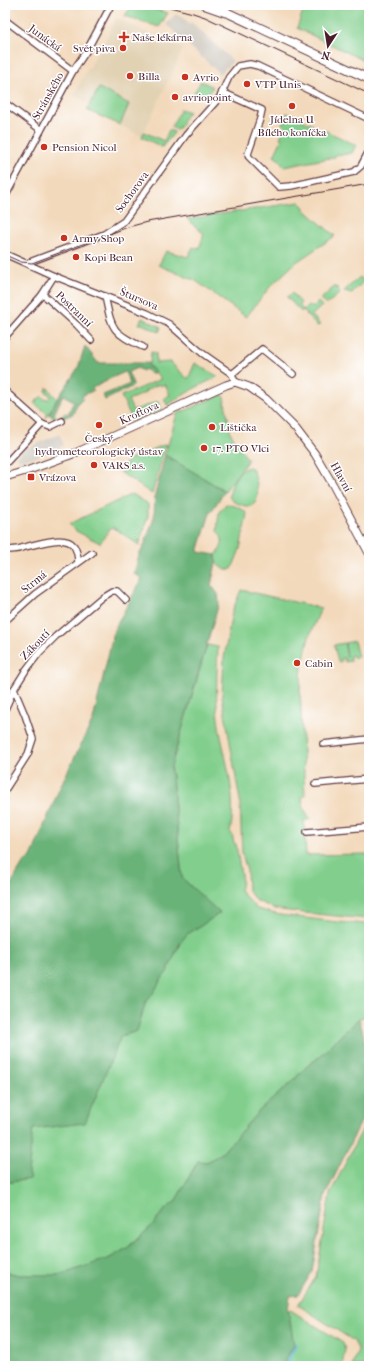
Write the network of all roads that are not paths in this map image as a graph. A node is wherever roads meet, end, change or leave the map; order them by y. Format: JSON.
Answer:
{"nodes":[{"id":1,"x":111,"y":5,"type":"edge"},
{"id":2,"x":206,"y":5,"type":"edge"},
{"id":3,"x":211,"y":5,"type":"edge"},
{"id":4,"x":215,"y":5,"type":"edge"},
{"id":5,"x":226,"y":12,"type":"junction"},
{"id":6,"x":5,"y":20,"type":"edge"},
{"id":7,"x":73,"y":71,"type":"junction"},
{"id":8,"x":369,"y":79,"type":"edge"},
{"id":9,"x":222,"y":92,"type":"junction"},
{"id":10,"x":5,"y":103,"type":"edge"},
{"id":11,"x":369,"y":119,"type":"edge"},
{"id":12,"x":41,"y":130,"type":"junction"},
{"id":13,"x":369,"y":151,"type":"edge"},
{"id":14,"x":5,"y":197,"type":"edge"},
{"id":15,"x":5,"y":254,"type":"edge"},
{"id":16,"x":27,"y":263,"type":"junction"},
{"id":17,"x":54,"y":276,"type":"junction"},
{"id":18,"x":42,"y":295,"type":"junction"},
{"id":19,"x":105,"y":296,"type":"junction"},
{"id":20,"x":5,"y":337,"type":"edge"},
{"id":21,"x":91,"y":340,"type":"dead end"},
{"id":22,"x":143,"y":347,"type":"dead end"},
{"id":23,"x":232,"y":374,"type":"junction"},
{"id":24,"x":293,"y":374,"type":"dead end"},
{"id":25,"x":235,"y":382,"type":"junction"},
{"id":26,"x":5,"y":391,"type":"edge"},
{"id":27,"x":62,"y":421,"type":"dead end"},
{"id":28,"x":42,"y":424,"type":"junction"},
{"id":29,"x":7,"y":462,"type":"dead end"},
{"id":30,"x":5,"y":477,"type":"edge"},
{"id":31,"x":5,"y":550,"type":"edge"},
{"id":32,"x":92,"y":553,"type":"dead end"},
{"id":33,"x":369,"y":553,"type":"edge"},
{"id":34,"x":78,"y":562,"type":"junction"},
{"id":35,"x":126,"y":600,"type":"dead end"},
{"id":36,"x":5,"y":621,"type":"edge"},
{"id":37,"x":14,"y":689,"type":"junction"},
{"id":38,"x":5,"y":709,"type":"edge"},
{"id":39,"x":369,"y":739,"type":"edge"},
{"id":40,"x":323,"y":744,"type":"dead end"},
{"id":41,"x":369,"y":779,"type":"edge"},
{"id":42,"x":315,"y":784,"type":"dead end"},
{"id":43,"x":5,"y":790,"type":"edge"},
{"id":44,"x":369,"y":827,"type":"edge"},
{"id":45,"x":307,"y":832,"type":"dead end"}],
"edges":[{"from":1,"to":7,"type":"street","name":"Stránského"},
{"from":2,"to":5,"type":"highway"},
{"from":3,"to":5,"type":"highway"},
{"from":4,"to":5,"type":"highway"},
{"from":5,"to":8,"type":"main road"},
{"from":6,"to":7,"type":"street","name":"Junácká"},
{"from":7,"to":12,"type":"street","name":"Stránského"},
{"from":9,"to":11,"type":"street","name":"Sochorova"},
{"from":9,"to":13,"type":"street"},
{"from":9,"to":16,"type":"street","name":"Sochorova"},
{"from":10,"to":12,"type":"street"},
{"from":12,"to":14,"type":"street","name":"Stránského"},
{"from":15,"to":16,"type":"street","name":"Štursova"},
{"from":16,"to":17,"type":"street","name":"Štursova"},
{"from":17,"to":18,"type":"street"},
{"from":17,"to":19,"type":"street","name":"Štursova"},
{"from":18,"to":20,"type":"street"},
{"from":18,"to":21,"type":"street","name":"Postranní"},
{"from":19,"to":22,"type":"street"},
{"from":19,"to":23,"type":"street","name":"Štursova"},
{"from":23,"to":24,"type":"street"},
{"from":23,"to":25,"type":"street"},
{"from":25,"to":30,"type":"street","name":"Kroftova"},
{"from":25,"to":33,"type":"street","name":"Hlavní"},
{"from":26,"to":28,"type":"street"},
{"from":27,"to":28,"type":"street"},
{"from":28,"to":29,"type":"street"},
{"from":31,"to":34,"type":"street"},
{"from":32,"to":34,"type":"street","name":"Strmá"},
{"from":34,"to":36,"type":"street","name":"Strmá"},
{"from":35,"to":37,"type":"street","name":"Zákoutí"},
{"from":37,"to":38,"type":"street"},
{"from":37,"to":43,"type":"street"},
{"from":39,"to":40,"type":"street"},
{"from":41,"to":42,"type":"street"},
{"from":44,"to":45,"type":"street"}]}
